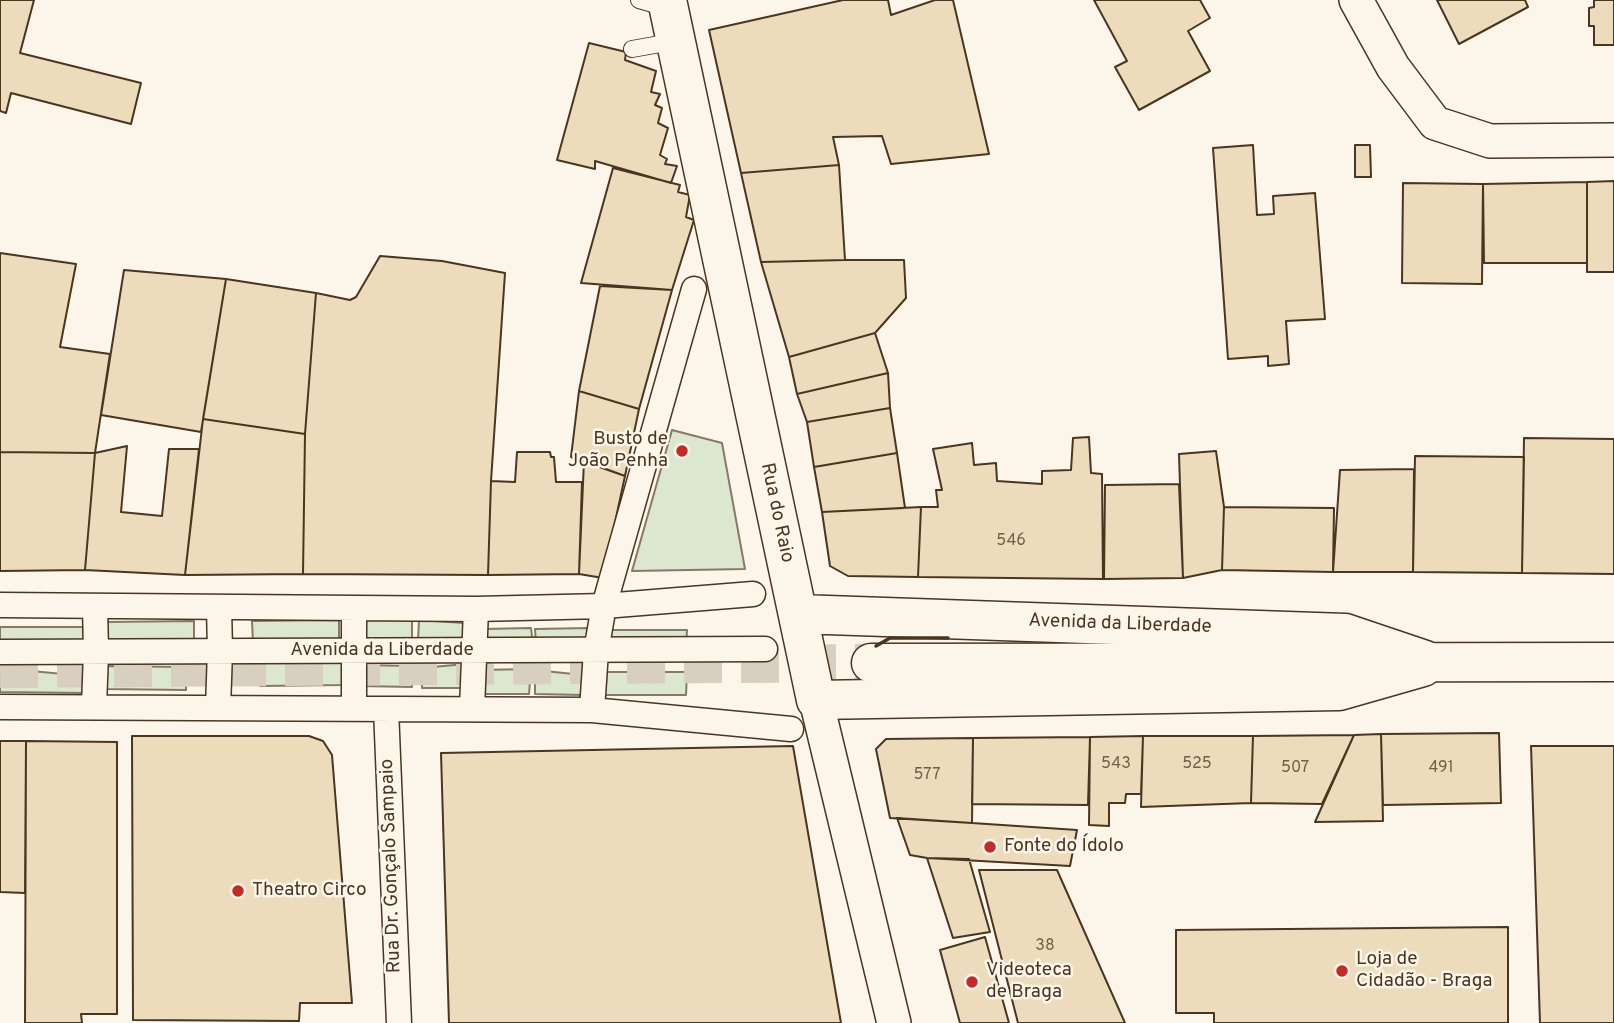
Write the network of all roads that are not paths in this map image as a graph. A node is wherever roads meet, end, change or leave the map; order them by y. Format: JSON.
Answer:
{"nodes":[{"id":1,"x":1356,"y":0,"type":"edge"},
{"id":2,"x":663,"y":12,"type":"edge"},
{"id":3,"x":632,"y":49,"type":"dead end"},
{"id":4,"x":1614,"y":140,"type":"edge"},
{"id":5,"x":694,"y":289,"type":"dead end"},
{"id":6,"x":753,"y":594,"type":"dead end"},
{"id":7,"x":0,"y":605,"type":"edge"},
{"id":8,"x":95,"y":606,"type":"junction"},
{"id":9,"x":604,"y":606,"type":"junction"},
{"id":10,"x":219,"y":607,"type":"junction"},
{"id":11,"x":354,"y":608,"type":"junction"},
{"id":12,"x":476,"y":609,"type":"junction"},
{"id":13,"x":799,"y":614,"type":"junction"},
{"id":14,"x":765,"y":649,"type":"dead end"},
{"id":15,"x":220,"y":651,"type":"junction"},
{"id":16,"x":475,"y":651,"type":"junction"},
{"id":17,"x":596,"y":651,"type":"junction"},
{"id":18,"x":0,"y":652,"type":"edge"},
{"id":19,"x":96,"y":652,"type":"junction"},
{"id":20,"x":355,"y":652,"type":"junction"},
{"id":21,"x":1614,"y":662,"type":"edge"},
{"id":22,"x":871,"y":663,"type":"tunnel mouth"},
{"id":23,"x":1435,"y":663,"type":"junction"},
{"id":24,"x":816,"y":700,"type":"junction"},
{"id":25,"x":0,"y":707,"type":"edge"},
{"id":26,"x":94,"y":707,"type":"junction"},
{"id":27,"x":218,"y":708,"type":"junction"},
{"id":28,"x":354,"y":709,"type":"junction"},
{"id":29,"x":386,"y":709,"type":"junction"},
{"id":30,"x":472,"y":709,"type":"junction"},
{"id":31,"x":592,"y":710,"type":"junction"},
{"id":32,"x":791,"y":729,"type":"dead end"},
{"id":33,"x":399,"y":1023,"type":"edge"},
{"id":34,"x":894,"y":1023,"type":"edge"}],
"edges":[{"from":1,"to":4,"type":"street"},
{"from":2,"to":3,"type":"lane"},
{"from":2,"to":13,"type":"street","name":"Rua do Raio"},
{"from":5,"to":9,"type":"street"},
{"from":6,"to":9,"type":"street"},
{"from":7,"to":8,"type":"street"},
{"from":8,"to":10,"type":"street"},
{"from":8,"to":19,"type":"street"},
{"from":9,"to":12,"type":"street"},
{"from":9,"to":17,"type":"street"},
{"from":10,"to":11,"type":"street"},
{"from":10,"to":15,"type":"street"},
{"from":11,"to":12,"type":"street"},
{"from":11,"to":20,"type":"street"},
{"from":12,"to":16,"type":"street"},
{"from":13,"to":23,"type":"street","name":"Avenida da Liberdade"},
{"from":13,"to":24,"type":"street","name":"Rua do Raio"},
{"from":14,"to":17,"type":"street","name":"Avenida da Liberdade"},
{"from":15,"to":19,"type":"street","name":"Avenida da Liberdade"},
{"from":15,"to":20,"type":"street","name":"Avenida da Liberdade"},
{"from":15,"to":27,"type":"street"},
{"from":16,"to":17,"type":"street","name":"Avenida da Liberdade"},
{"from":16,"to":20,"type":"street","name":"Avenida da Liberdade"},
{"from":16,"to":30,"type":"street"},
{"from":17,"to":31,"type":"street"},
{"from":18,"to":19,"type":"street","name":"Avenida da Liberdade"},
{"from":19,"to":26,"type":"street"},
{"from":20,"to":28,"type":"street"},
{"from":21,"to":23,"type":"street","name":"Avenida da Liberdade"},
{"from":22,"to":23,"type":"street","name":"Avenida da Liberdade"},
{"from":23,"to":24,"type":"street","name":"Avenida da Liberdade"},
{"from":24,"to":34,"type":"street","name":"Rua do Raio"},
{"from":25,"to":26,"type":"street"},
{"from":26,"to":27,"type":"street"},
{"from":27,"to":28,"type":"street"},
{"from":28,"to":29,"type":"street"},
{"from":29,"to":30,"type":"street"},
{"from":29,"to":33,"type":"street","name":"Rua Dr. Gonçalo Sampaio"},
{"from":30,"to":31,"type":"street"},
{"from":31,"to":32,"type":"street"}]}
